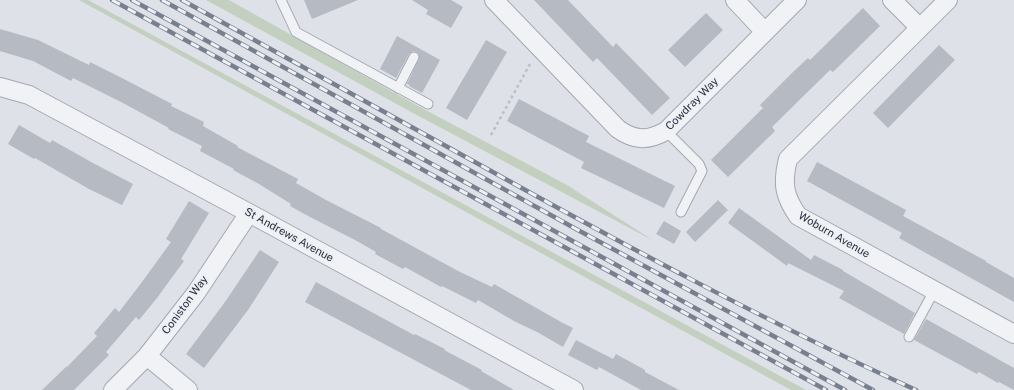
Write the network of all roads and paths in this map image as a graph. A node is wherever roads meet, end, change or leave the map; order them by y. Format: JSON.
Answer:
{"nodes":[{"id":1,"x":281,"y":0,"type":"edge"},
{"id":2,"x":494,"y":0,"type":"edge"},
{"id":3,"x":735,"y":0,"type":"edge"},
{"id":4,"x":797,"y":0,"type":"edge"},
{"id":5,"x":892,"y":0,"type":"edge"},
{"id":6,"x":948,"y":0,"type":"edge"},
{"id":7,"x":920,"y":28,"type":"junction"},
{"id":8,"x":765,"y":32,"type":"junction"},
{"id":9,"x":539,"y":47,"type":"junction"},
{"id":10,"x":414,"y":57,"type":"dead end"},
{"id":11,"x":0,"y":87,"type":"edge"},
{"id":12,"x":398,"y":88,"type":"junction"},
{"id":13,"x":428,"y":104,"type":"dead end"},
{"id":14,"x":666,"y":131,"type":"junction"},
{"id":15,"x":491,"y":135,"type":"dead end"},
{"id":16,"x":681,"y":212,"type":"dead end"},
{"id":17,"x":249,"y":213,"type":"junction"},
{"id":18,"x":934,"y":291,"type":"junction"},
{"id":19,"x":1014,"y":334,"type":"edge"},
{"id":20,"x":909,"y":337,"type":"dead end"},
{"id":21,"x":147,"y":356,"type":"junction"},
{"id":22,"x":113,"y":390,"type":"edge"},
{"id":23,"x":188,"y":390,"type":"edge"},
{"id":24,"x":574,"y":390,"type":"edge"}],
"edges":[{"from":1,"to":12,"type":"lane"},
{"from":2,"to":9,"type":"street","name":"Cowdray Way"},
{"from":3,"to":8,"type":"street"},
{"from":4,"to":8,"type":"street","name":"Cowdray Way"},
{"from":5,"to":7,"type":"street"},
{"from":6,"to":7,"type":"street","name":"Woburn Avenue"},
{"from":7,"to":18,"type":"street","name":"Woburn Avenue"},
{"from":8,"to":14,"type":"street","name":"Cowdray Way"},
{"from":9,"to":14,"type":"street","name":"Cowdray Way"},
{"from":9,"to":15,"type":"path"},
{"from":10,"to":12,"type":"lane"},
{"from":11,"to":17,"type":"street","name":"St Andrews Avenue"},
{"from":12,"to":13,"type":"lane"},
{"from":14,"to":16,"type":"lane"},
{"from":17,"to":21,"type":"street","name":"Coniston Way"},
{"from":17,"to":24,"type":"street","name":"St Andrews Avenue"},
{"from":18,"to":19,"type":"street","name":"Woburn Avenue"},
{"from":18,"to":20,"type":"lane"},
{"from":21,"to":22,"type":"street","name":"Coniston Way"},
{"from":21,"to":23,"type":"street"}]}
